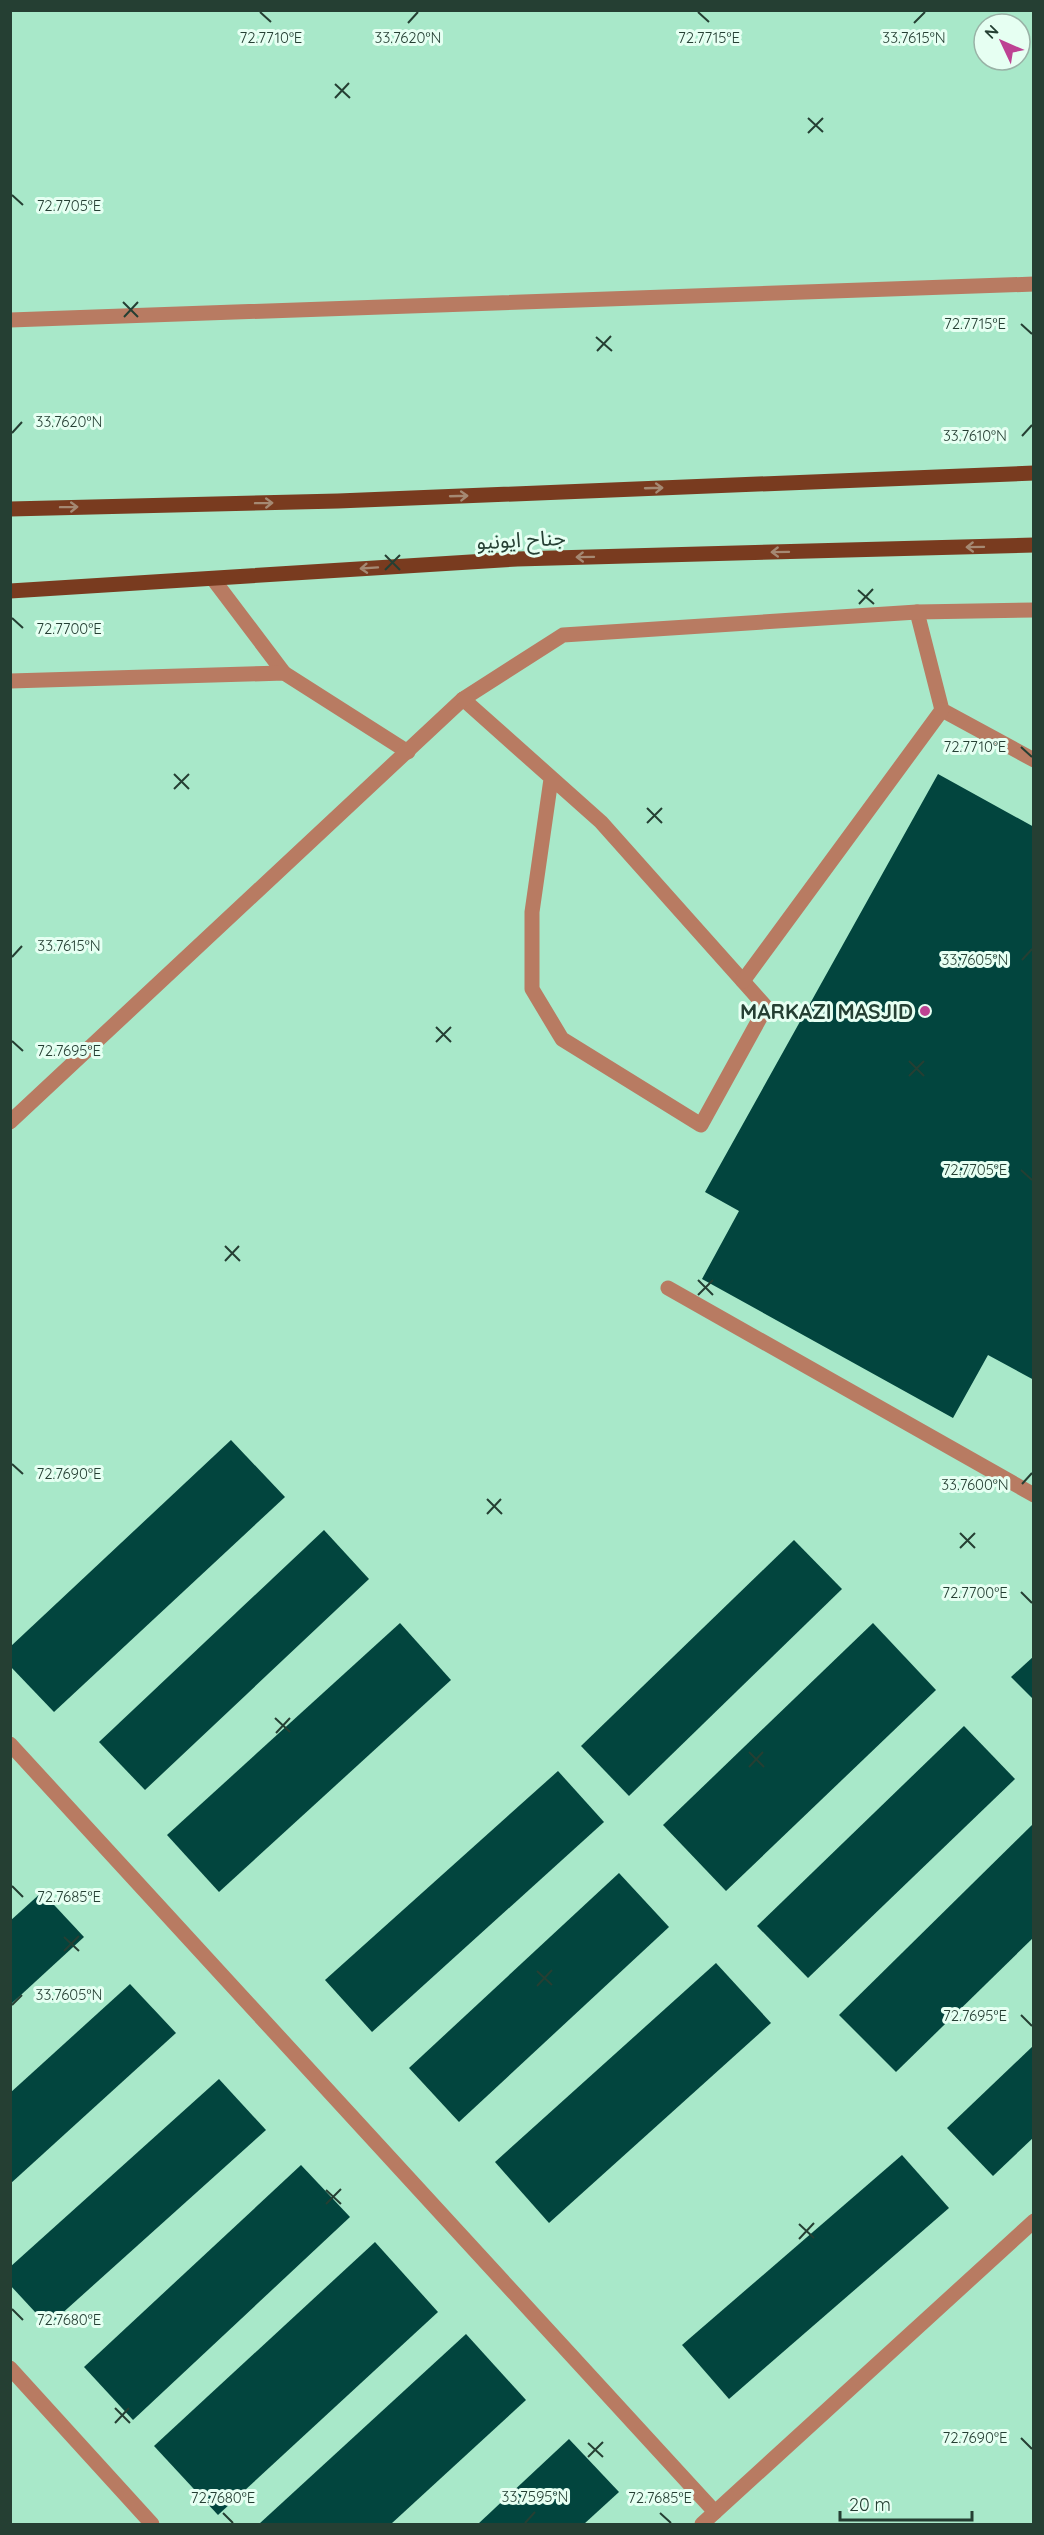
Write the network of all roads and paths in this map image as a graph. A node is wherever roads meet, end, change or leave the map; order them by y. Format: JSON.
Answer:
{"nodes":[{"id":1,"x":1034,"y":284,"type":"edge"},
{"id":2,"x":10,"y":320,"type":"edge"},
{"id":3,"x":1034,"y":473,"type":"edge"},
{"id":4,"x":10,"y":508,"type":"edge"},
{"id":5,"x":1034,"y":545,"type":"edge"},
{"id":6,"x":213,"y":579,"type":"junction"},
{"id":7,"x":10,"y":591,"type":"edge"},
{"id":8,"x":1034,"y":610,"type":"edge"},
{"id":9,"x":917,"y":612,"type":"junction"},
{"id":10,"x":284,"y":673,"type":"junction"},
{"id":11,"x":10,"y":681,"type":"edge"},
{"id":12,"x":463,"y":699,"type":"junction"},
{"id":13,"x":942,"y":710,"type":"junction"},
{"id":14,"x":408,"y":752,"type":"junction"},
{"id":15,"x":1034,"y":760,"type":"edge"},
{"id":16,"x":551,"y":779,"type":"junction"},
{"id":17,"x":743,"y":981,"type":"junction"},
{"id":18,"x":10,"y":1122,"type":"edge"},
{"id":19,"x":668,"y":1288,"type":"dead end"},
{"id":20,"x":1034,"y":1495,"type":"edge"},
{"id":21,"x":10,"y":1744,"type":"edge"},
{"id":22,"x":1034,"y":2221,"type":"edge"},
{"id":23,"x":10,"y":2368,"type":"edge"},
{"id":24,"x":715,"y":2512,"type":"junction"},
{"id":25,"x":152,"y":2524,"type":"edge"},
{"id":26,"x":702,"y":2524,"type":"edge"}],
"edges":[{"from":1,"to":2,"type":"street"},
{"from":4,"to":3,"type":"main road","one_way":true},
{"from":5,"to":6,"type":"main road","name":"جناح ایونیو","one_way":true},
{"from":6,"to":7,"type":"main road","name":"جناح ایونیو"},
{"from":6,"to":10,"type":"street"},
{"from":8,"to":9,"type":"street"},
{"from":9,"to":12,"type":"street"},
{"from":9,"to":13,"type":"street"},
{"from":10,"to":11,"type":"street"},
{"from":10,"to":14,"type":"street"},
{"from":12,"to":14,"type":"street"},
{"from":12,"to":16,"type":"street"},
{"from":13,"to":15,"type":"street"},
{"from":13,"to":17,"type":"street"},
{"from":14,"to":18,"type":"street"},
{"from":16,"to":17,"type":"street"},
{"from":16,"to":17,"type":"street"},
{"from":19,"to":20,"type":"street"},
{"from":21,"to":24,"type":"street"},
{"from":22,"to":24,"type":"street"},
{"from":23,"to":25,"type":"street"},
{"from":24,"to":26,"type":"street"}]}
